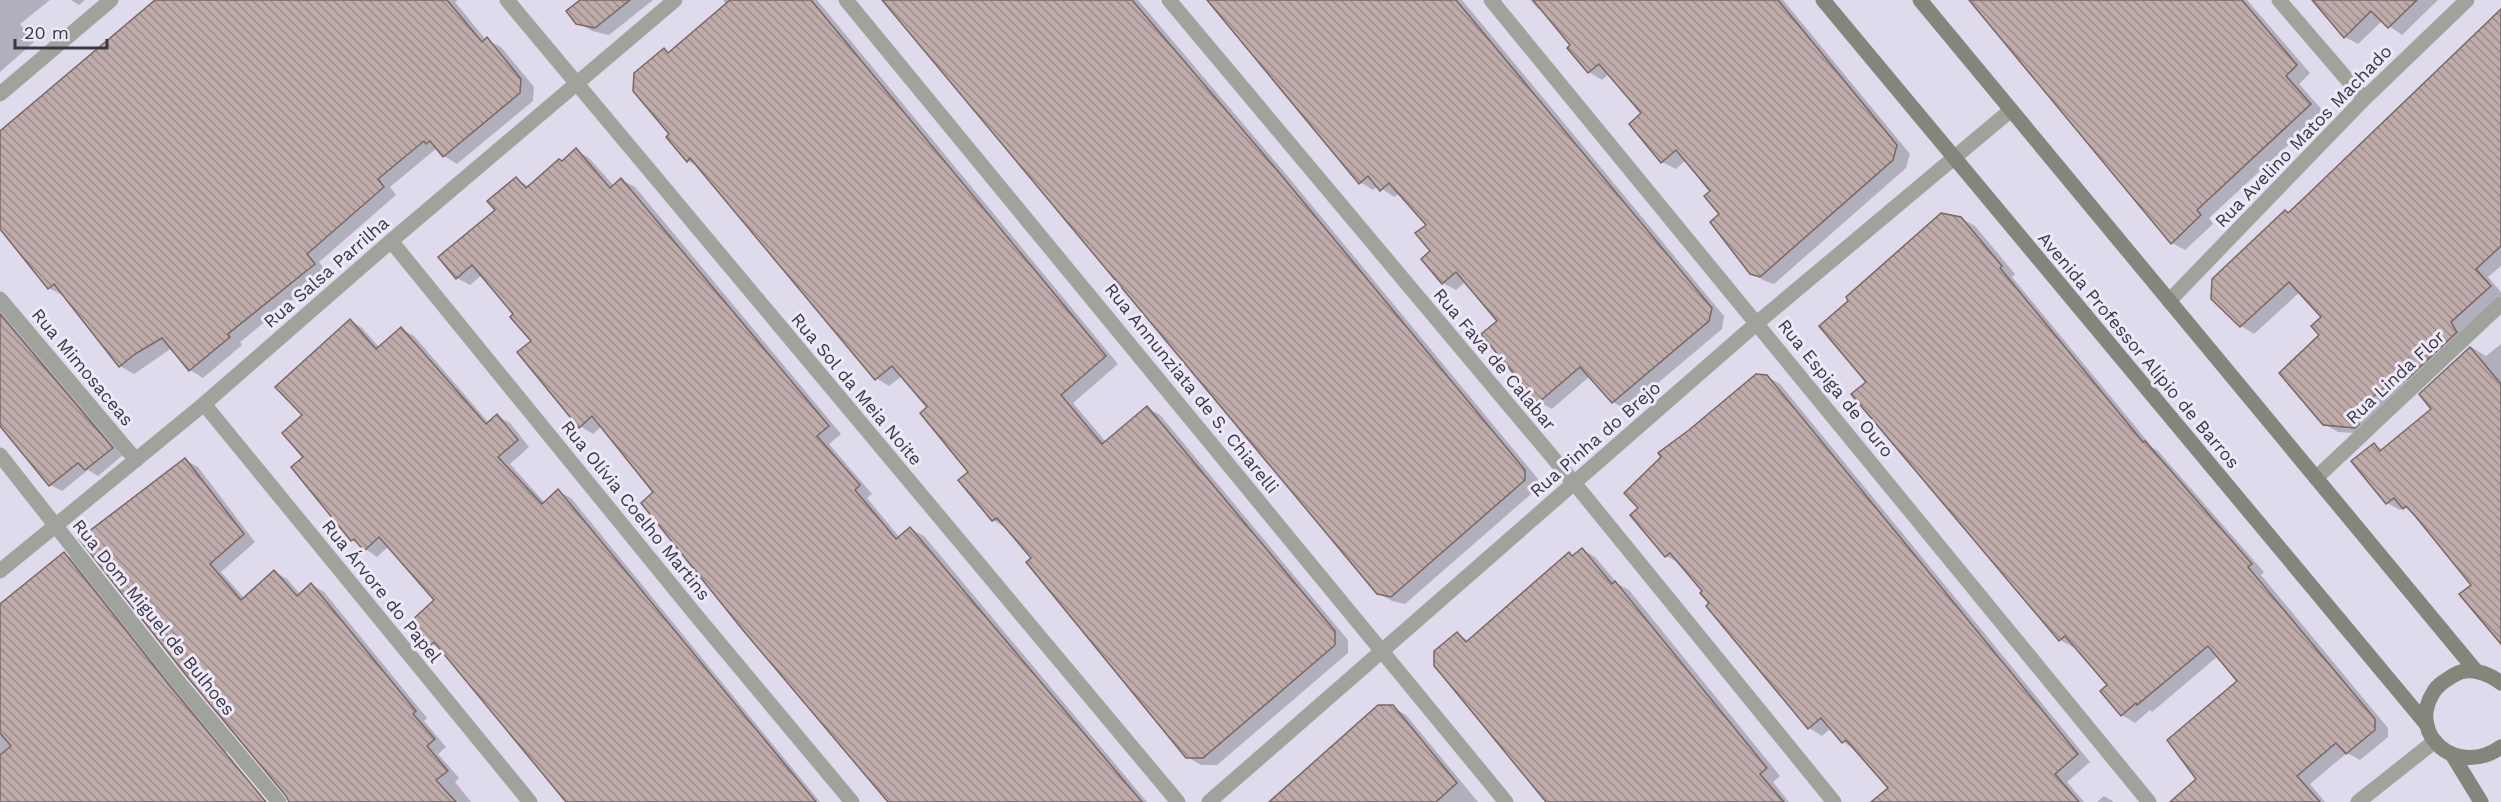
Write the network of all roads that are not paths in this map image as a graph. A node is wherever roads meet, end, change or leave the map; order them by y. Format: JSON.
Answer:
{"nodes":[{"id":1,"x":111,"y":0,"type":"edge"},
{"id":2,"x":507,"y":0,"type":"edge"},
{"id":3,"x":675,"y":0,"type":"edge"},
{"id":4,"x":846,"y":0,"type":"edge"},
{"id":5,"x":1169,"y":0,"type":"edge"},
{"id":6,"x":1491,"y":0,"type":"edge"},
{"id":7,"x":1823,"y":0,"type":"edge"},
{"id":8,"x":1920,"y":0,"type":"edge"},
{"id":9,"x":2279,"y":0,"type":"edge"},
{"id":10,"x":2467,"y":0,"type":"edge"},
{"id":11,"x":577,"y":84,"type":"junction"},
{"id":12,"x":0,"y":94,"type":"edge"},
{"id":13,"x":2364,"y":99,"type":"junction"},
{"id":14,"x":2011,"y":110,"type":"junction"},
{"id":15,"x":1952,"y":157,"type":"junction"},
{"id":16,"x":391,"y":241,"type":"junction"},
{"id":17,"x":0,"y":299,"type":"edge"},
{"id":18,"x":2169,"y":301,"type":"junction"},
{"id":19,"x":2501,"y":304,"type":"edge"},
{"id":20,"x":1757,"y":323,"type":"junction"},
{"id":21,"x":204,"y":404,"type":"junction"},
{"id":22,"x":0,"y":455,"type":"edge"},
{"id":23,"x":136,"y":460,"type":"junction"},
{"id":24,"x":2316,"y":478,"type":"junction"},
{"id":25,"x":1575,"y":484,"type":"junction"},
{"id":26,"x":56,"y":526,"type":"junction"},
{"id":27,"x":0,"y":571,"type":"edge"},
{"id":28,"x":1382,"y":650,"type":"junction"},
{"id":29,"x":2476,"y":671,"type":"junction"},
{"id":30,"x":2501,"y":683,"type":"edge"},
{"id":31,"x":2427,"y":725,"type":"junction"},
{"id":32,"x":2434,"y":741,"type":"junction"},
{"id":33,"x":2501,"y":747,"type":"edge"},
{"id":34,"x":2453,"y":756,"type":"junction"},
{"id":35,"x":279,"y":802,"type":"edge"},
{"id":36,"x":530,"y":802,"type":"edge"},
{"id":37,"x":852,"y":802,"type":"edge"},
{"id":38,"x":1178,"y":802,"type":"edge"},
{"id":39,"x":1209,"y":802,"type":"edge"},
{"id":40,"x":1506,"y":802,"type":"edge"},
{"id":41,"x":1834,"y":802,"type":"edge"},
{"id":42,"x":2149,"y":802,"type":"edge"},
{"id":43,"x":2358,"y":802,"type":"edge"},
{"id":44,"x":2481,"y":802,"type":"edge"}],
"edges":[{"from":1,"to":12,"type":"street"},
{"from":2,"to":11,"type":"street","name":"Rua Sol da Meia Noite"},
{"from":3,"to":11,"type":"street","name":"Rua Salsa Parrilha"},
{"from":4,"to":28,"type":"street","name":"Rua Annunziata de S. Chiarelli"},
{"from":5,"to":25,"type":"street","name":"Rua Fava de Calabar"},
{"from":6,"to":20,"type":"street","name":"Rua Espiga de Ouro"},
{"from":7,"to":15,"type":"street","name":"Avenida Professor Alípio de Barros"},
{"from":8,"to":14,"type":"street"},
{"from":9,"to":13,"type":"street"},
{"from":10,"to":13,"type":"street","name":"Rua Avelino Matos Machado"},
{"from":11,"to":16,"type":"street","name":"Rua Salsa Parrilha"},
{"from":11,"to":38,"type":"street","name":"Rua Sol da Meia Noite"},
{"from":13,"to":18,"type":"street","name":"Rua Avelino Matos Machado"},
{"from":14,"to":15,"type":"street","name":"Rua Pinha do Brejo"},
{"from":14,"to":18,"type":"street"},
{"from":15,"to":20,"type":"street","name":"Rua Pinha do Brejo"},
{"from":15,"to":31,"type":"street","name":"Avenida Professor Alípio de Barros"},
{"from":16,"to":21,"type":"street","name":"Rua Salsa Parrilha"},
{"from":16,"to":37,"type":"street","name":"Rua Olívia Coelho Martins"},
{"from":17,"to":23,"type":"street","name":"Rua Mimosaceas"},
{"from":18,"to":24,"type":"street"},
{"from":19,"to":24,"type":"street","name":"Rua Linda Flor"},
{"from":20,"to":25,"type":"street","name":"Rua Pinha do Brejo"},
{"from":20,"to":42,"type":"street","name":"Rua Espiga de Ouro"},
{"from":21,"to":23,"type":"street","name":"Rua Salsa Parrilha"},
{"from":21,"to":36,"type":"street","name":"Rua Árvore do Papel"},
{"from":22,"to":26,"type":"street","name":"Rua Dom Miguel de Bulhoes"},
{"from":23,"to":26,"type":"street","name":"Rua Salsa Parrilha"},
{"from":24,"to":29,"type":"street"},
{"from":25,"to":28,"type":"street","name":"Rua Pinha do Brejo"},
{"from":25,"to":41,"type":"street","name":"Rua Fava de Calabar"},
{"from":26,"to":27,"type":"street","name":"Rua Salsa Parrilha"},
{"from":26,"to":35,"type":"street","name":"Rua Dom Miguel de Bulhoes"},
{"from":28,"to":39,"type":"street","name":"Rua Pinha do Brejo"},
{"from":28,"to":40,"type":"street","name":"Rua Annunziata de S. Chiarelli"},
{"from":29,"to":30,"type":"street"},
{"from":29,"to":31,"type":"street"},
{"from":31,"to":32,"type":"street","name":"Avenida Professor Alípio de Barros"},
{"from":32,"to":34,"type":"street"},
{"from":32,"to":43,"type":"street"},
{"from":33,"to":34,"type":"street"},
{"from":34,"to":44,"type":"street"}]}
